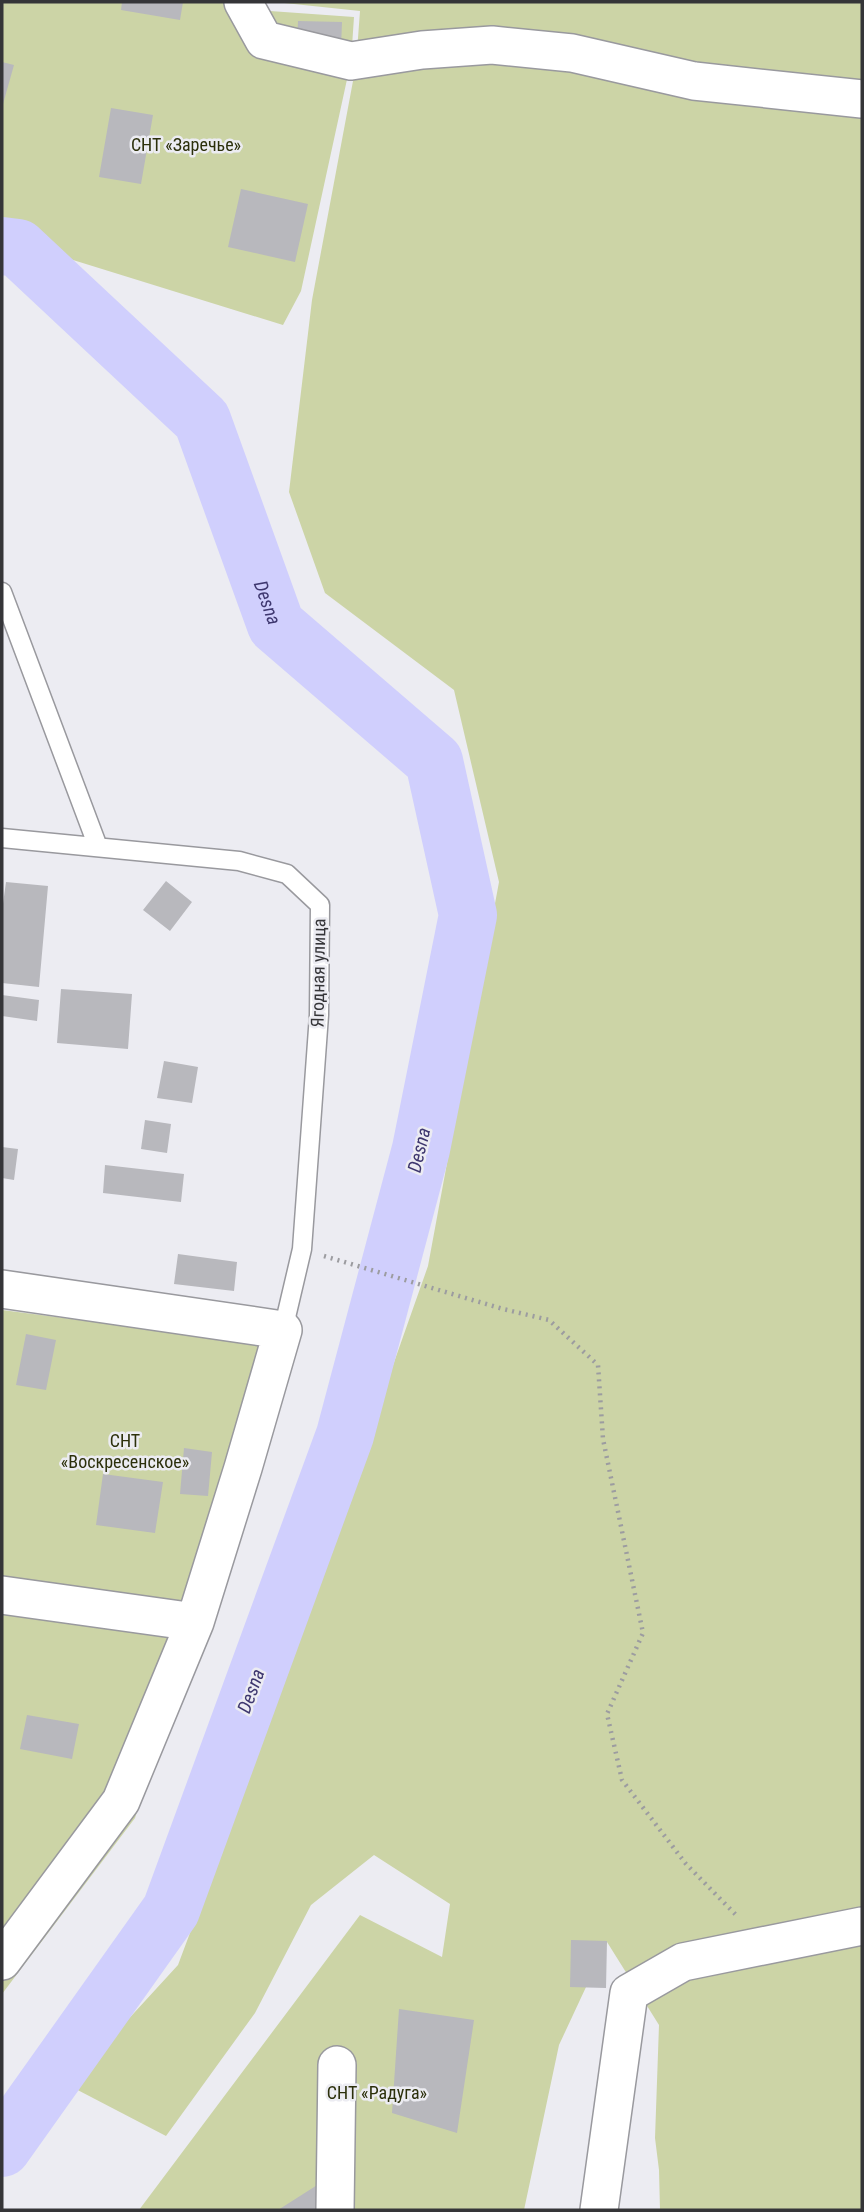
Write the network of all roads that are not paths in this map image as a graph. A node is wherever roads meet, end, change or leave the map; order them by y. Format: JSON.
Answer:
{"nodes":[{"id":1,"x":243,"y":2,"type":"edge"},
{"id":2,"x":862,"y":99,"type":"edge"},
{"id":3,"x":2,"y":593,"type":"edge"},
{"id":4,"x":2,"y":838,"type":"edge"},
{"id":5,"x":98,"y":847,"type":"junction"},
{"id":6,"x":2,"y":1289,"type":"edge"},
{"id":7,"x":283,"y":1330,"type":"junction"},
{"id":8,"x":2,"y":1594,"type":"edge"},
{"id":9,"x":195,"y":1622,"type":"junction"},
{"id":10,"x":862,"y":1926,"type":"edge"},
{"id":11,"x":2,"y":1961,"type":"edge"},
{"id":12,"x":337,"y":2065,"type":"dead end"},
{"id":13,"x":335,"y":2210,"type":"edge"},
{"id":14,"x":599,"y":2210,"type":"edge"}],
"edges":[{"from":1,"to":2,"type":"street"},
{"from":3,"to":5,"type":"lane"},
{"from":4,"to":5,"type":"lane","name":"Ягодная улица"},
{"from":5,"to":7,"type":"lane","name":"Ягодная улица"},
{"from":6,"to":7,"type":"street"},
{"from":7,"to":9,"type":"street"},
{"from":8,"to":9,"type":"street"},
{"from":9,"to":11,"type":"street"},
{"from":10,"to":14,"type":"street"},
{"from":12,"to":13,"type":"street"}]}
